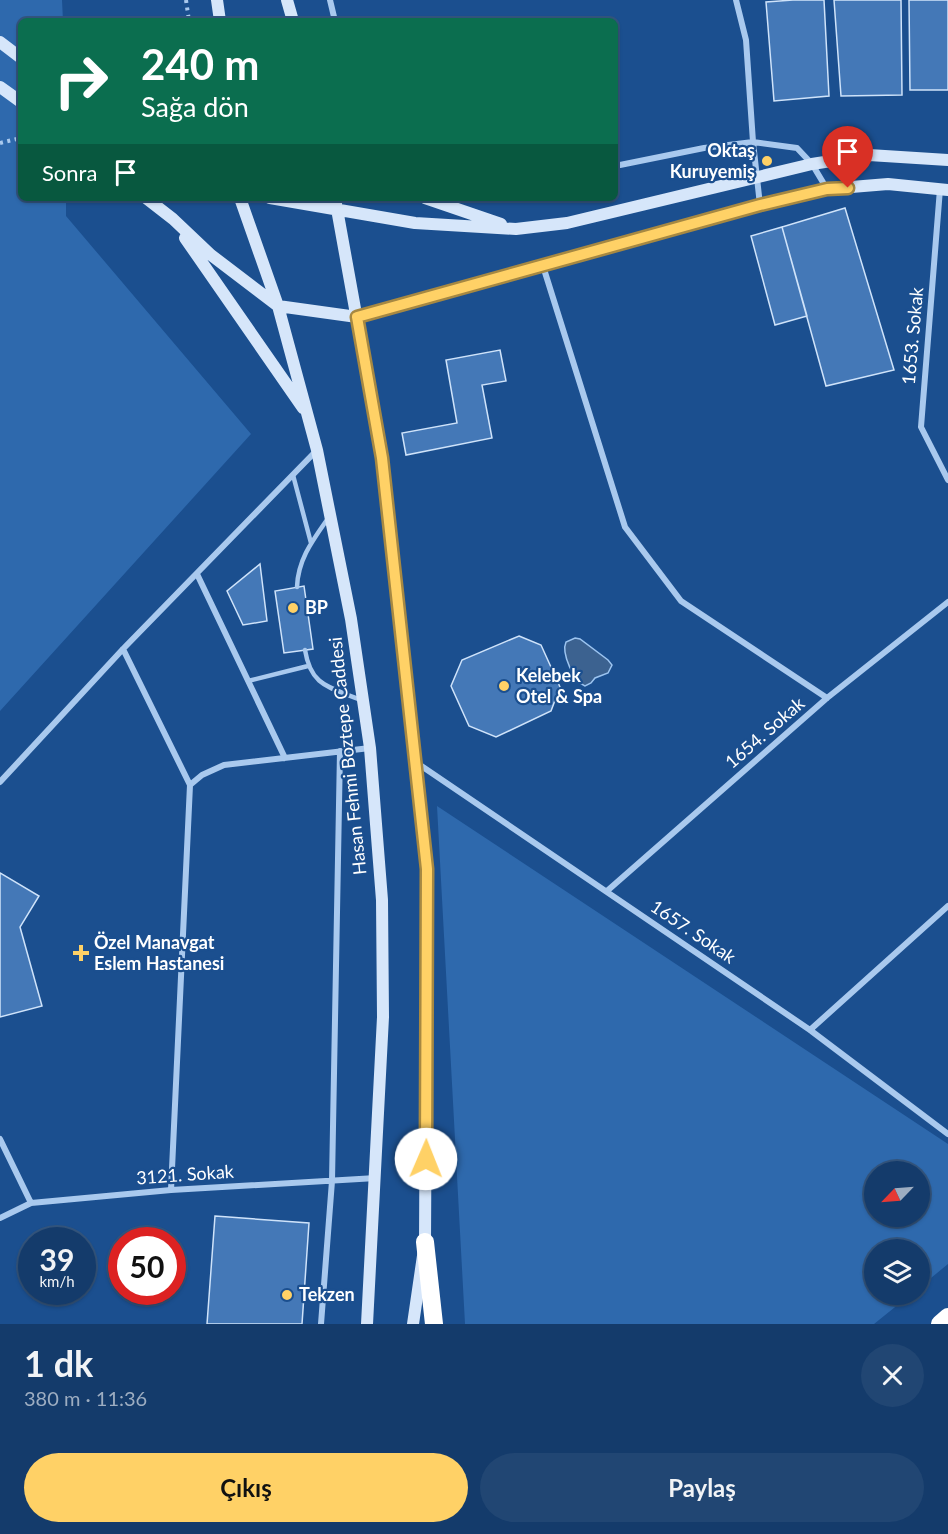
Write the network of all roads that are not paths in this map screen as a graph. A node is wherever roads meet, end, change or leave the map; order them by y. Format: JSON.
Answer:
{"nodes":[{"id":1,"x":217,"y":0,"type":"edge"},
{"id":2,"x":287,"y":0,"type":"edge"},
{"id":3,"x":330,"y":0,"type":"edge"},
{"id":4,"x":736,"y":0,"type":"edge"},
{"id":5,"x":220,"y":18,"type":"edge"},
{"id":6,"x":292,"y":18,"type":"edge"},
{"id":7,"x":334,"y":18,"type":"edge"},
{"id":8,"x":0,"y":42,"type":"edge"},
{"id":9,"x":18,"y":56,"type":"edge"},
{"id":10,"x":0,"y":87,"type":"edge"},
{"id":11,"x":18,"y":100,"type":"edge"},
{"id":12,"x":753,"y":142,"type":"junction"},
{"id":13,"x":948,"y":160,"type":"edge"},
{"id":14,"x":812,"y":164,"type":"junction"},
{"id":15,"x":618,"y":165,"type":"edge"},
{"id":16,"x":756,"y":178,"type":"junction"},
{"id":17,"x":827,"y":189,"type":"junction"},
{"id":18,"x":944,"y":190,"type":"edge"},
{"id":19,"x":150,"y":201,"type":"edge"},
{"id":20,"x":241,"y":201,"type":"edge"},
{"id":21,"x":303,"y":201,"type":"edge"},
{"id":22,"x":434,"y":201,"type":"edge"},
{"id":23,"x":336,"y":204,"type":"edge"},
{"id":24,"x":760,"y":205,"type":"junction"},
{"id":25,"x":172,"y":219,"type":"junction"},
{"id":26,"x":516,"y":229,"type":"junction"},
{"id":27,"x":543,"y":266,"type":"junction"},
{"id":28,"x":278,"y":306,"type":"junction"},
{"id":29,"x":357,"y":317,"type":"junction"},
{"id":30,"x":309,"y":416,"type":"junction"},
{"id":31,"x":317,"y":450,"type":"junction"},
{"id":32,"x":293,"y":475,"type":"junction"},
{"id":33,"x":948,"y":480,"type":"edge"},
{"id":34,"x":330,"y":515,"type":"junction"},
{"id":35,"x":311,"y":543,"type":"junction"},
{"id":36,"x":197,"y":573,"type":"junction"},
{"id":37,"x":297,"y":587,"type":"dead end"},
{"id":38,"x":948,"y":602,"type":"edge"},
{"id":39,"x":123,"y":649,"type":"junction"},
{"id":40,"x":305,"y":650,"type":"dead end"},
{"id":41,"x":308,"y":666,"type":"junction"},
{"id":42,"x":248,"y":681,"type":"junction"},
{"id":43,"x":827,"y":698,"type":"junction"},
{"id":44,"x":363,"y":701,"type":"junction"},
{"id":45,"x":370,"y":747,"type":"junction"},
{"id":46,"x":340,"y":751,"type":"junction"},
{"id":47,"x":285,"y":758,"type":"junction"},
{"id":48,"x":417,"y":763,"type":"junction"},
{"id":49,"x":0,"y":782,"type":"edge"},
{"id":50,"x":190,"y":784,"type":"junction"},
{"id":51,"x":607,"y":891,"type":"junction"},
{"id":52,"x":948,"y":906,"type":"edge"},
{"id":53,"x":810,"y":1030,"type":"junction"},
{"id":54,"x":948,"y":1134,"type":"edge"},
{"id":55,"x":0,"y":1139,"type":"edge"},
{"id":56,"x":376,"y":1178,"type":"junction"},
{"id":57,"x":332,"y":1181,"type":"junction"},
{"id":58,"x":171,"y":1190,"type":"junction"},
{"id":59,"x":32,"y":1203,"type":"junction"},
{"id":60,"x":0,"y":1218,"type":"edge"},
{"id":61,"x":425,"y":1242,"type":"junction"},
{"id":62,"x":948,"y":1317,"type":"edge"},
{"id":63,"x":321,"y":1324,"type":"edge"},
{"id":64,"x":367,"y":1324,"type":"edge"},
{"id":65,"x":413,"y":1324,"type":"edge"},
{"id":66,"x":434,"y":1324,"type":"edge"},
{"id":67,"x":940,"y":1324,"type":"edge"}],
"edges":[{"from":1,"to":5,"type":"main road"},
{"from":2,"to":6,"type":"main road"},
{"from":3,"to":7,"type":"street"},
{"from":4,"to":12,"type":"street"},
{"from":8,"to":9,"type":"main road"},
{"from":10,"to":11,"type":"main road"},
{"from":12,"to":14,"type":"street"},
{"from":12,"to":15,"type":"street"},
{"from":12,"to":16,"type":"street"},
{"from":13,"to":14,"type":"main road"},
{"from":14,"to":16,"type":"main road"},
{"from":14,"to":17,"type":"street"},
{"from":16,"to":24,"type":"street"},
{"from":16,"to":26,"type":"main road"},
{"from":17,"to":18,"type":"main road"},
{"from":17,"to":24,"type":"main road"},
{"from":18,"to":33,"type":"street","name":"1653. Sokak"},
{"from":19,"to":25,"type":"main road"},
{"from":20,"to":28,"type":"main road","name":"Hasan Fehmi Boztepe Caddesi"},
{"from":21,"to":23,"type":"main road"},
{"from":22,"to":26,"type":"main road"},
{"from":23,"to":26,"type":"main road"},
{"from":23,"to":29,"type":"main road"},
{"from":24,"to":27,"type":"main road"},
{"from":25,"to":28,"type":"main road"},
{"from":25,"to":30,"type":"main road"},
{"from":27,"to":29,"type":"main road"},
{"from":27,"to":43,"type":"street"},
{"from":28,"to":29,"type":"main road"},
{"from":28,"to":30,"type":"main road","name":"Hasan Fehmi Boztepe Caddesi"},
{"from":29,"to":48,"type":"main road"},
{"from":30,"to":31,"type":"main road","name":"Hasan Fehmi Boztepe Caddesi"},
{"from":31,"to":32,"type":"street"},
{"from":31,"to":34,"type":"main road","name":"Hasan Fehmi Boztepe Caddesi"},
{"from":32,"to":35,"type":"lane"},
{"from":32,"to":36,"type":"street"},
{"from":34,"to":35,"type":"lane"},
{"from":34,"to":44,"type":"main road","name":"Hasan Fehmi Boztepe Caddesi"},
{"from":35,"to":37,"type":"lane"},
{"from":36,"to":39,"type":"street"},
{"from":36,"to":42,"type":"street"},
{"from":38,"to":43,"type":"street","name":"1654. Sokak"},
{"from":39,"to":49,"type":"street"},
{"from":39,"to":50,"type":"street"},
{"from":40,"to":41,"type":"lane"},
{"from":41,"to":42,"type":"lane"},
{"from":41,"to":44,"type":"lane"},
{"from":42,"to":47,"type":"street"},
{"from":43,"to":51,"type":"street","name":"1654. Sokak"},
{"from":44,"to":45,"type":"main road","name":"Hasan Fehmi Boztepe Caddesi"},
{"from":45,"to":46,"type":"street"},
{"from":45,"to":56,"type":"main road","name":"Hasan Fehmi Boztepe Caddesi"},
{"from":46,"to":47,"type":"street"},
{"from":46,"to":57,"type":"street"},
{"from":47,"to":50,"type":"street"},
{"from":48,"to":51,"type":"street","name":"1657. Sokak"},
{"from":48,"to":61,"type":"main road"},
{"from":50,"to":58,"type":"street"},
{"from":51,"to":53,"type":"street","name":"1657. Sokak"},
{"from":52,"to":53,"type":"street"},
{"from":53,"to":54,"type":"street","name":"1657. Sokak"},
{"from":55,"to":59,"type":"street"},
{"from":56,"to":57,"type":"street","name":"3121. Sokak"},
{"from":56,"to":64,"type":"main road","name":"Hasan Fehmi Boztepe Caddesi"},
{"from":57,"to":58,"type":"street","name":"3121. Sokak"},
{"from":57,"to":63,"type":"street"},
{"from":58,"to":59,"type":"street","name":"3121. Sokak"},
{"from":59,"to":60,"type":"street","name":"3121. Sokak"},
{"from":61,"to":65,"type":"main road"},
{"from":61,"to":66,"type":"highway"},
{"from":62,"to":67,"type":"highway"}]}
